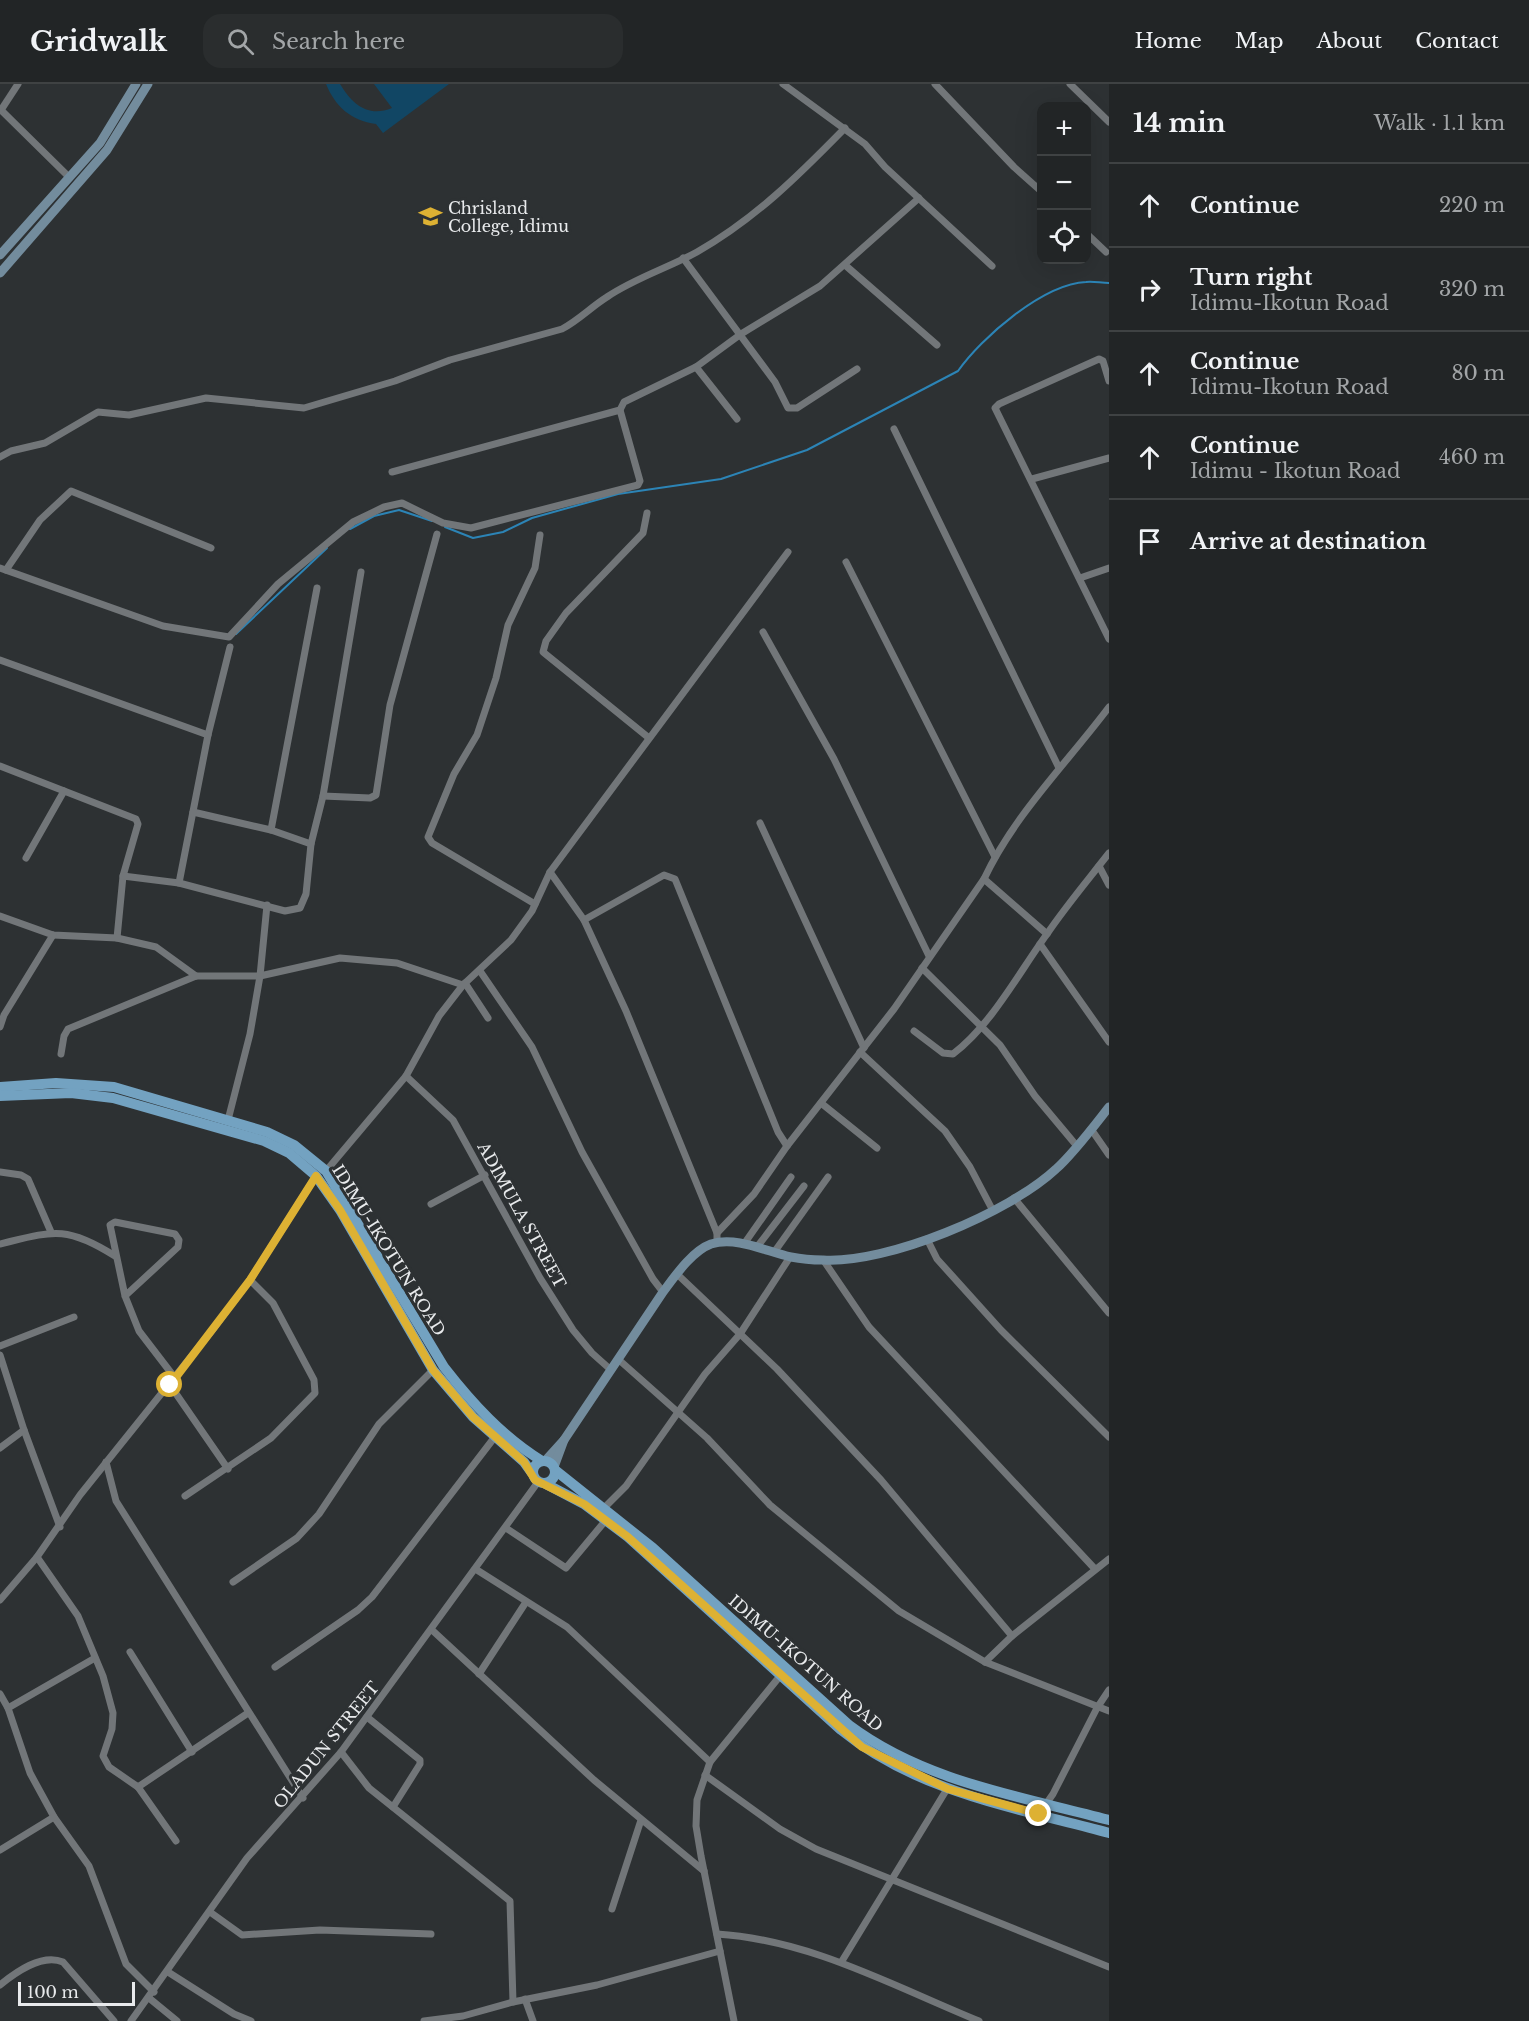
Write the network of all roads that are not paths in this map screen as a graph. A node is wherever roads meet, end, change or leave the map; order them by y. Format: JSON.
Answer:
{"nodes":[{"id":1,"x":18,"y":84,"type":"edge"},
{"id":2,"x":136,"y":84,"type":"edge"},
{"id":3,"x":148,"y":84,"type":"edge"},
{"id":4,"x":783,"y":84,"type":"edge"},
{"id":5,"x":934,"y":84,"type":"edge"},
{"id":6,"x":1070,"y":84,"type":"edge"},
{"id":7,"x":2,"y":111,"type":"edge"},
{"id":8,"x":0,"y":121,"type":"edge"},
{"id":9,"x":1109,"y":122,"type":"edge"},
{"id":10,"x":844,"y":128,"type":"junction"},
{"id":11,"x":69,"y":177,"type":"junction"},
{"id":12,"x":1037,"y":188,"type":"edge"},
{"id":13,"x":919,"y":198,"type":"junction"},
{"id":14,"x":1091,"y":238,"type":"edge"},
{"id":15,"x":1106,"y":252,"type":"dead end"},
{"id":16,"x":0,"y":254,"type":"edge"},
{"id":17,"x":683,"y":258,"type":"junction"},
{"id":18,"x":845,"y":265,"type":"junction"},
{"id":19,"x":992,"y":266,"type":"dead end"},
{"id":20,"x":0,"y":273,"type":"edge"},
{"id":21,"x":741,"y":334,"type":"junction"},
{"id":22,"x":938,"y":345,"type":"dead end"},
{"id":23,"x":696,"y":366,"type":"junction"},
{"id":24,"x":857,"y":369,"type":"dead end"},
{"id":25,"x":1109,"y":381,"type":"edge"},
{"id":26,"x":620,"y":410,"type":"junction"},
{"id":27,"x":738,"y":419,"type":"dead end"},
{"id":28,"x":894,"y":429,"type":"dead end"},
{"id":29,"x":0,"y":457,"type":"edge"},
{"id":30,"x":1109,"y":458,"type":"edge"},
{"id":31,"x":392,"y":472,"type":"dead end"},
{"id":32,"x":1032,"y":479,"type":"junction"},
{"id":33,"x":647,"y":513,"type":"dead end"},
{"id":34,"x":437,"y":534,"type":"dead end"},
{"id":35,"x":540,"y":535,"type":"dead end"},
{"id":36,"x":211,"y":548,"type":"dead end"},
{"id":37,"x":788,"y":552,"type":"dead end"},
{"id":38,"x":846,"y":562,"type":"dead end"},
{"id":39,"x":1109,"y":568,"type":"edge"},
{"id":40,"x":3,"y":569,"type":"edge"},
{"id":41,"x":361,"y":572,"type":"dead end"},
{"id":42,"x":1080,"y":578,"type":"junction"},
{"id":43,"x":317,"y":588,"type":"dead end"},
{"id":44,"x":762,"y":632,"type":"dead end"},
{"id":45,"x":1109,"y":639,"type":"edge"},
{"id":46,"x":230,"y":647,"type":"dead end"},
{"id":47,"x":0,"y":660,"type":"edge"},
{"id":48,"x":1109,"y":706,"type":"edge"},
{"id":49,"x":208,"y":735,"type":"junction"},
{"id":50,"x":649,"y":738,"type":"junction"},
{"id":51,"x":0,"y":766,"type":"edge"},
{"id":52,"x":1059,"y":768,"type":"junction"},
{"id":53,"x":64,"y":791,"type":"junction"},
{"id":54,"x":322,"y":796,"type":"junction"},
{"id":55,"x":193,"y":812,"type":"junction"},
{"id":56,"x":760,"y":823,"type":"dead end"},
{"id":57,"x":271,"y":830,"type":"junction"},
{"id":58,"x":311,"y":844,"type":"junction"},
{"id":59,"x":1109,"y":854,"type":"edge"},
{"id":60,"x":995,"y":856,"type":"junction"},
{"id":61,"x":26,"y":858,"type":"dead end"},
{"id":62,"x":1099,"y":866,"type":"junction"},
{"id":63,"x":550,"y":872,"type":"junction"},
{"id":64,"x":123,"y":876,"type":"junction"},
{"id":65,"x":984,"y":879,"type":"junction"},
{"id":66,"x":178,"y":883,"type":"junction"},
{"id":67,"x":1109,"y":885,"type":"edge"},
{"id":68,"x":535,"y":904,"type":"junction"},
{"id":69,"x":267,"y":905,"type":"junction"},
{"id":70,"x":0,"y":916,"type":"edge"},
{"id":71,"x":584,"y":920,"type":"junction"},
{"id":72,"x":1047,"y":934,"type":"junction"},
{"id":73,"x":53,"y":935,"type":"junction"},
{"id":74,"x":117,"y":938,"type":"junction"},
{"id":75,"x":1040,"y":944,"type":"junction"},
{"id":76,"x":929,"y":956,"type":"junction"},
{"id":77,"x":922,"y":968,"type":"junction"},
{"id":78,"x":480,"y":971,"type":"junction"},
{"id":79,"x":196,"y":976,"type":"junction"},
{"id":80,"x":260,"y":976,"type":"junction"},
{"id":81,"x":464,"y":984,"type":"junction"},
{"id":82,"x":488,"y":1018,"type":"dead end"},
{"id":83,"x":0,"y":1026,"type":"edge"},
{"id":84,"x":981,"y":1026,"type":"junction"},
{"id":85,"x":914,"y":1031,"type":"dead end"},
{"id":86,"x":1109,"y":1042,"type":"edge"},
{"id":87,"x":862,"y":1050,"type":"junction"},
{"id":88,"x":61,"y":1054,"type":"dead end"},
{"id":89,"x":406,"y":1076,"type":"junction"},
{"id":90,"x":0,"y":1087,"type":"edge"},
{"id":91,"x":0,"y":1096,"type":"edge"},
{"id":92,"x":821,"y":1103,"type":"junction"},
{"id":93,"x":1109,"y":1107,"type":"edge"},
{"id":94,"x":228,"y":1120,"type":"junction"},
{"id":95,"x":1091,"y":1130,"type":"junction"},
{"id":96,"x":1076,"y":1145,"type":"junction"},
{"id":97,"x":787,"y":1146,"type":"junction"},
{"id":98,"x":877,"y":1148,"type":"dead end"},
{"id":99,"x":1109,"y":1155,"type":"edge"},
{"id":100,"x":0,"y":1172,"type":"edge"},
{"id":101,"x":321,"y":1174,"type":"junction"},
{"id":102,"x":485,"y":1175,"type":"junction"},
{"id":103,"x":791,"y":1177,"type":"dead end"},
{"id":104,"x":828,"y":1177,"type":"dead end"},
{"id":105,"x":804,"y":1186,"type":"dead end"},
{"id":106,"x":1014,"y":1198,"type":"junction"},
{"id":107,"x":431,"y":1204,"type":"dead end"},
{"id":108,"x":993,"y":1209,"type":"junction"},
{"id":109,"x":51,"y":1232,"type":"junction"},
{"id":110,"x":717,"y":1233,"type":"junction"},
{"id":111,"x":927,"y":1239,"type":"junction"},
{"id":112,"x":717,"y":1243,"type":"junction"},
{"id":113,"x":0,"y":1244,"type":"edge"},
{"id":114,"x":744,"y":1244,"type":"junction"},
{"id":115,"x":757,"y":1247,"type":"junction"},
{"id":116,"x":775,"y":1251,"type":"junction"},
{"id":117,"x":115,"y":1256,"type":"junction"},
{"id":118,"x":790,"y":1257,"type":"junction"},
{"id":119,"x":824,"y":1261,"type":"junction"},
{"id":120,"x":677,"y":1274,"type":"junction"},
{"id":121,"x":250,"y":1280,"type":"junction"},
{"id":122,"x":663,"y":1292,"type":"junction"},
{"id":123,"x":125,"y":1296,"type":"junction"},
{"id":124,"x":1109,"y":1313,"type":"edge"},
{"id":125,"x":74,"y":1317,"type":"dead end"},
{"id":126,"x":740,"y":1334,"type":"junction"},
{"id":127,"x":0,"y":1346,"type":"edge"},
{"id":128,"x":0,"y":1355,"type":"edge"},
{"id":129,"x":618,"y":1359,"type":"junction"},
{"id":130,"x":433,"y":1370,"type":"junction"},
{"id":131,"x":611,"y":1370,"type":"junction"},
{"id":132,"x":173,"y":1382,"type":"junction"},
{"id":133,"x":678,"y":1412,"type":"junction"},
{"id":134,"x":24,"y":1430,"type":"junction"},
{"id":135,"x":1109,"y":1437,"type":"edge"},
{"id":136,"x":494,"y":1438,"type":"junction"},
{"id":137,"x":0,"y":1448,"type":"edge"},
{"id":138,"x":106,"y":1462,"type":"junction"},
{"id":139,"x":549,"y":1465,"type":"junction"},
{"id":140,"x":228,"y":1469,"type":"junction"},
{"id":141,"x":539,"y":1480,"type":"junction"},
{"id":142,"x":185,"y":1496,"type":"dead end"},
{"id":143,"x":604,"y":1507,"type":"junction"},
{"id":144,"x":606,"y":1520,"type":"junction"},
{"id":145,"x":60,"y":1527,"type":"junction"},
{"id":146,"x":506,"y":1528,"type":"junction"},
{"id":147,"x":37,"y":1557,"type":"junction"},
{"id":148,"x":1109,"y":1559,"type":"edge"},
{"id":149,"x":1095,"y":1569,"type":"junction"},
{"id":150,"x":477,"y":1570,"type":"junction"},
{"id":151,"x":233,"y":1582,"type":"dead end"},
{"id":152,"x":0,"y":1600,"type":"edge"},
{"id":153,"x":526,"y":1602,"type":"junction"},
{"id":154,"x":432,"y":1630,"type":"junction"},
{"id":155,"x":1011,"y":1636,"type":"junction"},
{"id":156,"x":130,"y":1653,"type":"dead end"},
{"id":157,"x":95,"y":1658,"type":"junction"},
{"id":158,"x":985,"y":1662,"type":"junction"},
{"id":159,"x":275,"y":1667,"type":"dead end"},
{"id":160,"x":479,"y":1674,"type":"junction"},
{"id":161,"x":780,"y":1676,"type":"junction"},
{"id":162,"x":1109,"y":1690,"type":"edge"},
{"id":163,"x":0,"y":1694,"type":"edge"},
{"id":164,"x":8,"y":1708,"type":"junction"},
{"id":165,"x":1097,"y":1708,"type":"junction"},
{"id":166,"x":1109,"y":1711,"type":"edge"},
{"id":167,"x":248,"y":1713,"type":"junction"},
{"id":168,"x":367,"y":1717,"type":"junction"},
{"id":169,"x":192,"y":1752,"type":"junction"},
{"id":170,"x":341,"y":1752,"type":"junction"},
{"id":171,"x":710,"y":1762,"type":"junction"},
{"id":172,"x":705,"y":1774,"type":"junction"},
{"id":173,"x":138,"y":1787,"type":"junction"},
{"id":174,"x":948,"y":1789,"type":"junction"},
{"id":175,"x":303,"y":1798,"type":"junction"},
{"id":176,"x":1045,"y":1803,"type":"junction"},
{"id":177,"x":393,"y":1807,"type":"junction"},
{"id":178,"x":1039,"y":1814,"type":"junction"},
{"id":179,"x":54,"y":1818,"type":"junction"},
{"id":180,"x":641,"y":1820,"type":"junction"},
{"id":181,"x":1109,"y":1820,"type":"edge"},
{"id":182,"x":1109,"y":1833,"type":"edge"},
{"id":183,"x":176,"y":1841,"type":"dead end"},
{"id":184,"x":0,"y":1850,"type":"edge"},
{"id":185,"x":704,"y":1871,"type":"junction"},
{"id":186,"x":893,"y":1880,"type":"junction"},
{"id":187,"x":612,"y":1909,"type":"dead end"},
{"id":188,"x":210,"y":1912,"type":"junction"},
{"id":189,"x":432,"y":1934,"type":"dead end"},
{"id":190,"x":717,"y":1934,"type":"junction"},
{"id":191,"x":720,"y":1951,"type":"junction"},
{"id":192,"x":842,"y":1961,"type":"junction"},
{"id":193,"x":1109,"y":1967,"type":"edge"},
{"id":194,"x":168,"y":1972,"type":"junction"},
{"id":195,"x":0,"y":1985,"type":"edge"},
{"id":196,"x":151,"y":1995,"type":"junction"},
{"id":197,"x":525,"y":1999,"type":"junction"},
{"id":198,"x":513,"y":2002,"type":"junction"},
{"id":199,"x":247,"y":2020,"type":"edge"},
{"id":200,"x":114,"y":2021,"type":"edge"},
{"id":201,"x":131,"y":2021,"type":"edge"},
{"id":202,"x":177,"y":2021,"type":"edge"},
{"id":203,"x":424,"y":2021,"type":"edge"},
{"id":204,"x":532,"y":2021,"type":"edge"},
{"id":205,"x":734,"y":2021,"type":"edge"},
{"id":206,"x":979,"y":2021,"type":"edge"}],
"edges":[{"from":1,"to":7,"type":"street"},
{"from":2,"to":11,"type":"street"},
{"from":3,"to":20,"type":"street"},
{"from":4,"to":10,"type":"street"},
{"from":5,"to":12,"type":"street"},
{"from":6,"to":9,"type":"street"},
{"from":7,"to":8,"type":"street"},
{"from":7,"to":11,"type":"street"},
{"from":10,"to":13,"type":"street"},
{"from":10,"to":17,"type":"street"},
{"from":11,"to":16,"type":"street"},
{"from":13,"to":18,"type":"street"},
{"from":13,"to":19,"type":"street"},
{"from":14,"to":15,"type":"street"},
{"from":17,"to":21,"type":"street"},
{"from":17,"to":29,"type":"street"},
{"from":18,"to":21,"type":"street"},
{"from":18,"to":22,"type":"street"},
{"from":21,"to":23,"type":"street"},
{"from":21,"to":24,"type":"street"},
{"from":23,"to":26,"type":"street"},
{"from":23,"to":27,"type":"street"},
{"from":25,"to":32,"type":"street"},
{"from":26,"to":31,"type":"street"},
{"from":26,"to":40,"type":"street"},
{"from":28,"to":52,"type":"street"},
{"from":30,"to":32,"type":"street"},
{"from":32,"to":42,"type":"street"},
{"from":33,"to":50,"type":"street"},
{"from":34,"to":54,"type":"street"},
{"from":35,"to":68,"type":"street"},
{"from":36,"to":40,"type":"street"},
{"from":37,"to":50,"type":"street"},
{"from":38,"to":60,"type":"street"},
{"from":39,"to":42,"type":"street"},
{"from":41,"to":54,"type":"street"},
{"from":42,"to":45,"type":"street"},
{"from":43,"to":57,"type":"street"},
{"from":44,"to":76,"type":"street"},
{"from":46,"to":49,"type":"street"},
{"from":47,"to":49,"type":"street"},
{"from":48,"to":52,"type":"street"},
{"from":49,"to":55,"type":"street"},
{"from":50,"to":63,"type":"street"},
{"from":51,"to":53,"type":"street"},
{"from":52,"to":60,"type":"street"},
{"from":53,"to":61,"type":"street"},
{"from":53,"to":64,"type":"street"},
{"from":54,"to":58,"type":"street"},
{"from":55,"to":57,"type":"street"},
{"from":55,"to":66,"type":"street"},
{"from":56,"to":87,"type":"street"},
{"from":57,"to":58,"type":"street"},
{"from":58,"to":69,"type":"street"},
{"from":59,"to":62,"type":"street"},
{"from":60,"to":65,"type":"street"},
{"from":62,"to":67,"type":"street"},
{"from":62,"to":72,"type":"street"},
{"from":63,"to":68,"type":"street"},
{"from":63,"to":71,"type":"street"},
{"from":64,"to":66,"type":"street"},
{"from":64,"to":74,"type":"street"},
{"from":65,"to":72,"type":"street"},
{"from":65,"to":76,"type":"street"},
{"from":66,"to":69,"type":"street"},
{"from":68,"to":78,"type":"street"},
{"from":69,"to":80,"type":"street"},
{"from":70,"to":73,"type":"street"},
{"from":71,"to":97,"type":"street"},
{"from":71,"to":110,"type":"street"},
{"from":72,"to":75,"type":"street"},
{"from":73,"to":74,"type":"street"},
{"from":73,"to":83,"type":"street"},
{"from":74,"to":79,"type":"street"},
{"from":75,"to":84,"type":"street"},
{"from":75,"to":86,"type":"street"},
{"from":76,"to":77,"type":"street"},
{"from":77,"to":84,"type":"street"},
{"from":77,"to":87,"type":"street"},
{"from":78,"to":81,"type":"street"},
{"from":78,"to":122,"type":"street"},
{"from":79,"to":80,"type":"street"},
{"from":79,"to":88,"type":"street"},
{"from":80,"to":81,"type":"street"},
{"from":80,"to":94,"type":"street"},
{"from":81,"to":82,"type":"street"},
{"from":81,"to":89,"type":"street"},
{"from":84,"to":85,"type":"street"},
{"from":84,"to":96,"type":"street"},
{"from":87,"to":92,"type":"street"},
{"from":87,"to":108,"type":"street"},
{"from":89,"to":101,"type":"street"},
{"from":89,"to":102,"type":"street","name":"ADIMULA STREET"},
{"from":90,"to":94,"type":"main road","name":"IDIMU-IKOTUN ROAD"},
{"from":91,"to":101,"type":"main road","name":"IDIMU-IKOTUN ROAD"},
{"from":92,"to":97,"type":"street"},
{"from":92,"to":98,"type":"street"},
{"from":93,"to":95,"type":"street"},
{"from":94,"to":101,"type":"main road","name":"IDIMU-IKOTUN ROAD"},
{"from":95,"to":96,"type":"street"},
{"from":95,"to":99,"type":"street"},
{"from":96,"to":106,"type":"street"},
{"from":97,"to":110,"type":"street"},
{"from":100,"to":109,"type":"street"},
{"from":101,"to":121,"type":"street"},
{"from":101,"to":130,"type":"main road","name":"IDIMU-IKOTUN ROAD"},
{"from":101,"to":139,"type":"main road","name":"IDIMU-IKOTUN ROAD"},
{"from":102,"to":107,"type":"street"},
{"from":102,"to":131,"type":"street","name":"ADIMULA STREET"},
{"from":103,"to":114,"type":"street"},
{"from":104,"to":116,"type":"street"},
{"from":105,"to":115,"type":"street"},
{"from":106,"to":108,"type":"street"},
{"from":106,"to":124,"type":"street"},
{"from":108,"to":111,"type":"street"},
{"from":109,"to":113,"type":"street"},
{"from":109,"to":117,"type":"street"},
{"from":110,"to":112,"type":"street"},
{"from":111,"to":119,"type":"street"},
{"from":111,"to":135,"type":"street"},
{"from":112,"to":114,"type":"street"},
{"from":112,"to":120,"type":"street"},
{"from":114,"to":115,"type":"street"},
{"from":115,"to":116,"type":"street"},
{"from":116,"to":118,"type":"street"},
{"from":117,"to":123,"type":"street"},
{"from":117,"to":123,"type":"street"},
{"from":118,"to":119,"type":"street"},
{"from":118,"to":126,"type":"street"},
{"from":119,"to":149,"type":"street"},
{"from":120,"to":122,"type":"street"},
{"from":120,"to":126,"type":"street"},
{"from":121,"to":132,"type":"street"},
{"from":121,"to":140,"type":"street"},
{"from":122,"to":129,"type":"street"},
{"from":123,"to":132,"type":"street"},
{"from":125,"to":127,"type":"street"},
{"from":126,"to":133,"type":"street"},
{"from":126,"to":155,"type":"street"},
{"from":128,"to":134,"type":"street"},
{"from":129,"to":131,"type":"street"},
{"from":129,"to":133,"type":"street"},
{"from":130,"to":136,"type":"main road","name":"IDIMU-IKOTUN ROAD"},
{"from":130,"to":151,"type":"street"},
{"from":131,"to":139,"type":"street"},
{"from":132,"to":138,"type":"street"},
{"from":132,"to":140,"type":"street"},
{"from":133,"to":143,"type":"street"},
{"from":133,"to":158,"type":"street"},
{"from":134,"to":137,"type":"street"},
{"from":134,"to":145,"type":"street"},
{"from":136,"to":141,"type":"main road","name":"IDIMU-IKOTUN ROAD"},
{"from":136,"to":159,"type":"street"},
{"from":138,"to":145,"type":"street"},
{"from":138,"to":167,"type":"street"},
{"from":139,"to":141,"type":"main road"},
{"from":139,"to":141,"type":"main road"},
{"from":139,"to":143,"type":"main road","name":"IDIMU-IKOTUN ROAD"},
{"from":140,"to":142,"type":"street"},
{"from":141,"to":144,"type":"main road","name":"IDIMU-IKOTUN ROAD"},
{"from":141,"to":146,"type":"street","name":"OLADUN STREET"},
{"from":143,"to":176,"type":"main road","name":"IDIMU-IKOTUN ROAD"},
{"from":144,"to":146,"type":"street"},
{"from":144,"to":161,"type":"main road","name":"IDIMU-IKOTUN ROAD"},
{"from":145,"to":147,"type":"street"},
{"from":146,"to":150,"type":"street","name":"OLADUN STREET"},
{"from":147,"to":152,"type":"street"},
{"from":147,"to":157,"type":"street"},
{"from":148,"to":149,"type":"street"},
{"from":149,"to":155,"type":"street"},
{"from":150,"to":153,"type":"street"},
{"from":150,"to":154,"type":"street","name":"OLADUN STREET"},
{"from":153,"to":160,"type":"street"},
{"from":153,"to":171,"type":"street"},
{"from":154,"to":160,"type":"street"},
{"from":154,"to":168,"type":"street","name":"OLADUN STREET"},
{"from":155,"to":158,"type":"street"},
{"from":156,"to":169,"type":"street"},
{"from":157,"to":164,"type":"street"},
{"from":157,"to":173,"type":"street"},
{"from":158,"to":165,"type":"street"},
{"from":160,"to":180,"type":"street"},
{"from":161,"to":171,"type":"street"},
{"from":161,"to":174,"type":"main road","name":"IDIMU-IKOTUN ROAD"},
{"from":162,"to":165,"type":"street"},
{"from":163,"to":164,"type":"street"},
{"from":164,"to":179,"type":"street"},
{"from":165,"to":166,"type":"street"},
{"from":165,"to":176,"type":"street"},
{"from":167,"to":169,"type":"street"},
{"from":167,"to":175,"type":"street"},
{"from":168,"to":170,"type":"street","name":"OLADUN STREET"},
{"from":168,"to":177,"type":"street"},
{"from":169,"to":173,"type":"street"},
{"from":170,"to":175,"type":"street","name":"OLADUN STREET"},
{"from":170,"to":177,"type":"street"},
{"from":171,"to":172,"type":"street"},
{"from":172,"to":185,"type":"street"},
{"from":172,"to":186,"type":"street"},
{"from":173,"to":183,"type":"street"},
{"from":174,"to":178,"type":"main road","name":"IDIMU-IKOTUN ROAD"},
{"from":174,"to":186,"type":"street"},
{"from":175,"to":188,"type":"street","name":"OLADUN STREET"},
{"from":176,"to":178,"type":"street"},
{"from":176,"to":181,"type":"main road","name":"IDIMU-IKOTUN ROAD"},
{"from":177,"to":198,"type":"street"},
{"from":178,"to":182,"type":"main road","name":"IDIMU-IKOTUN ROAD"},
{"from":179,"to":184,"type":"street"},
{"from":179,"to":196,"type":"street"},
{"from":180,"to":185,"type":"street"},
{"from":180,"to":187,"type":"street"},
{"from":185,"to":190,"type":"street"},
{"from":186,"to":192,"type":"street"},
{"from":186,"to":193,"type":"street"},
{"from":188,"to":189,"type":"street"},
{"from":188,"to":194,"type":"street","name":"OLADUN STREET"},
{"from":190,"to":191,"type":"street"},
{"from":190,"to":192,"type":"street"},
{"from":191,"to":197,"type":"street"},
{"from":191,"to":205,"type":"street"},
{"from":192,"to":206,"type":"street"},
{"from":194,"to":196,"type":"street","name":"OLADUN STREET"},
{"from":194,"to":199,"type":"street"},
{"from":195,"to":200,"type":"street"},
{"from":196,"to":201,"type":"street","name":"OLADUN STREET"},
{"from":196,"to":202,"type":"street"},
{"from":197,"to":198,"type":"street"},
{"from":197,"to":204,"type":"street"},
{"from":198,"to":203,"type":"street"}]}
